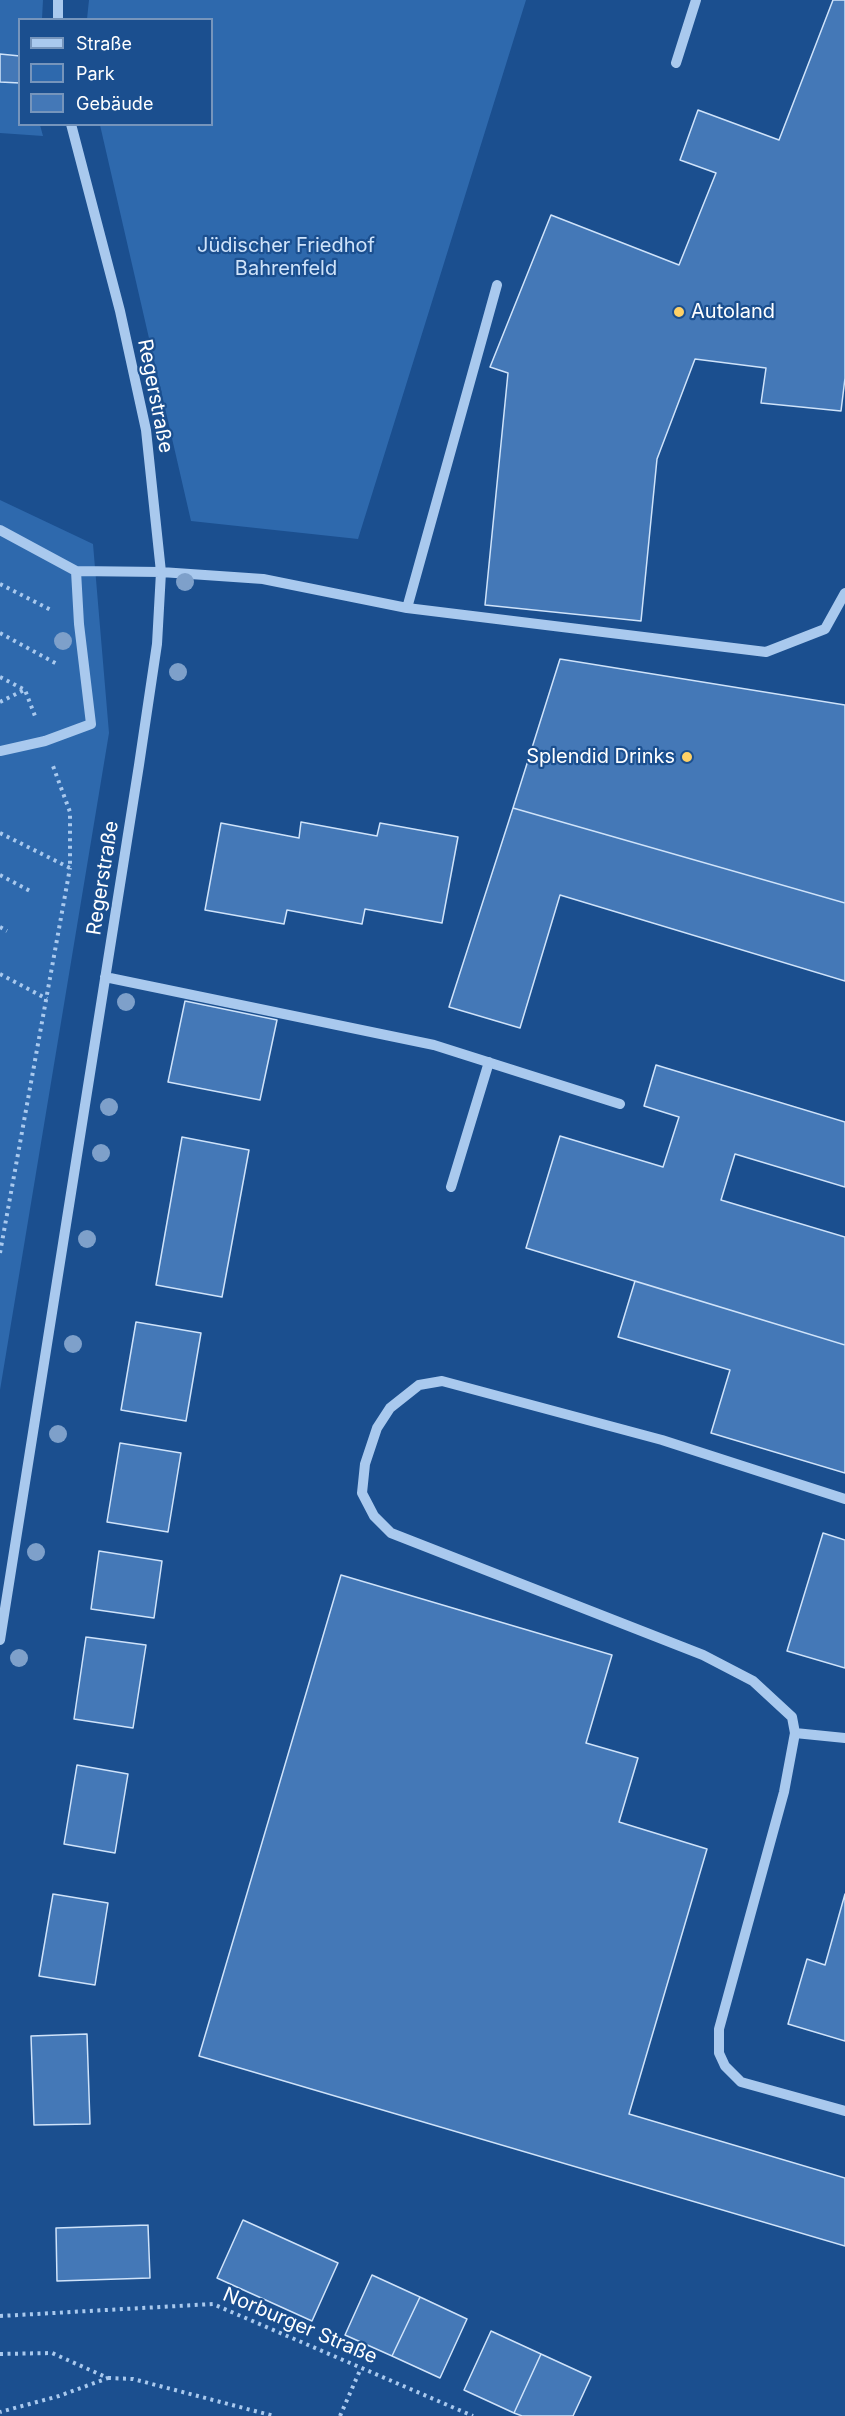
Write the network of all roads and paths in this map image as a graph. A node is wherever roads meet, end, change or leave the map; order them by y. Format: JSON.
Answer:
{"nodes":[{"id":1,"x":58,"y":0,"type":"edge"},
{"id":2,"x":696,"y":0,"type":"edge"},
{"id":3,"x":58,"y":18,"type":"edge"},
{"id":4,"x":676,"y":63,"type":"dead end"},
{"id":5,"x":72,"y":126,"type":"edge"},
{"id":6,"x":497,"y":285,"type":"dead end"},
{"id":7,"x":0,"y":530,"type":"edge"},
{"id":8,"x":76,"y":571,"type":"junction"},
{"id":9,"x":161,"y":572,"type":"junction"},
{"id":10,"x":0,"y":584,"type":"edge"},
{"id":11,"x":845,"y":593,"type":"edge"},
{"id":12,"x":407,"y":609,"type":"junction"},
{"id":13,"x":79,"y":624,"type":"junction"},
{"id":14,"x":0,"y":633,"type":"edge"},
{"id":15,"x":0,"y":677,"type":"edge"},
{"id":16,"x":85,"y":679,"type":"junction"},
{"id":17,"x":0,"y":702,"type":"edge"},
{"id":18,"x":45,"y":741,"type":"junction"},
{"id":19,"x":0,"y":751,"type":"edge"},
{"id":20,"x":0,"y":833,"type":"edge"},
{"id":21,"x":70,"y":868,"type":"junction"},
{"id":22,"x":0,"y":876,"type":"edge"},
{"id":23,"x":30,"y":891,"type":"dead end"},
{"id":24,"x":0,"y":927,"type":"edge"},
{"id":25,"x":7,"y":931,"type":"dead end"},
{"id":26,"x":0,"y":974,"type":"edge"},
{"id":27,"x":105,"y":977,"type":"junction"},
{"id":28,"x":47,"y":999,"type":"junction"},
{"id":29,"x":489,"y":1062,"type":"junction"},
{"id":30,"x":620,"y":1104,"type":"dead end"},
{"id":31,"x":451,"y":1187,"type":"dead end"},
{"id":32,"x":0,"y":1250,"type":"edge"},
{"id":33,"x":845,"y":1499,"type":"edge"},
{"id":34,"x":1,"y":1626,"type":"edge"},
{"id":35,"x":0,"y":1640,"type":"edge"},
{"id":36,"x":795,"y":1733,"type":"junction"},
{"id":37,"x":845,"y":1738,"type":"edge"},
{"id":38,"x":845,"y":2111,"type":"edge"},
{"id":39,"x":0,"y":2316,"type":"edge"},
{"id":40,"x":0,"y":2354,"type":"edge"},
{"id":41,"x":361,"y":2368,"type":"junction"},
{"id":42,"x":108,"y":2379,"type":"junction"},
{"id":43,"x":0,"y":2412,"type":"edge"},
{"id":44,"x":274,"y":2416,"type":"edge"},
{"id":45,"x":340,"y":2416,"type":"edge"},
{"id":46,"x":472,"y":2416,"type":"edge"}],
"edges":[{"from":1,"to":3,"type":"street"},
{"from":2,"to":4,"type":"street"},
{"from":5,"to":9,"type":"street","name":"Regerstraße"},
{"from":6,"to":12,"type":"street"},
{"from":7,"to":8,"type":"street"},
{"from":8,"to":9,"type":"street"},
{"from":8,"to":13,"type":"street"},
{"from":9,"to":12,"type":"street"},
{"from":9,"to":27,"type":"street","name":"Regerstraße"},
{"from":10,"to":13,"type":"path"},
{"from":11,"to":12,"type":"street"},
{"from":13,"to":16,"type":"street"},
{"from":14,"to":16,"type":"path"},
{"from":15,"to":17,"type":"path"},
{"from":16,"to":18,"type":"street"},
{"from":18,"to":19,"type":"street"},
{"from":18,"to":21,"type":"path"},
{"from":20,"to":21,"type":"path"},
{"from":21,"to":28,"type":"path"},
{"from":22,"to":23,"type":"path"},
{"from":24,"to":25,"type":"path"},
{"from":26,"to":28,"type":"path"},
{"from":27,"to":29,"type":"street"},
{"from":27,"to":34,"type":"street","name":"Regerstraße"},
{"from":28,"to":32,"type":"path"},
{"from":29,"to":30,"type":"street"},
{"from":29,"to":31,"type":"street"},
{"from":33,"to":36,"type":"street"},
{"from":34,"to":35,"type":"street","name":"Regerstraße"},
{"from":36,"to":37,"type":"street"},
{"from":36,"to":38,"type":"street"},
{"from":39,"to":41,"type":"path","name":"Norburger Straße"},
{"from":40,"to":42,"type":"path"},
{"from":41,"to":45,"type":"path"},
{"from":41,"to":46,"type":"path","name":"Norburger Straße"},
{"from":42,"to":43,"type":"path"},
{"from":42,"to":44,"type":"path"}]}
